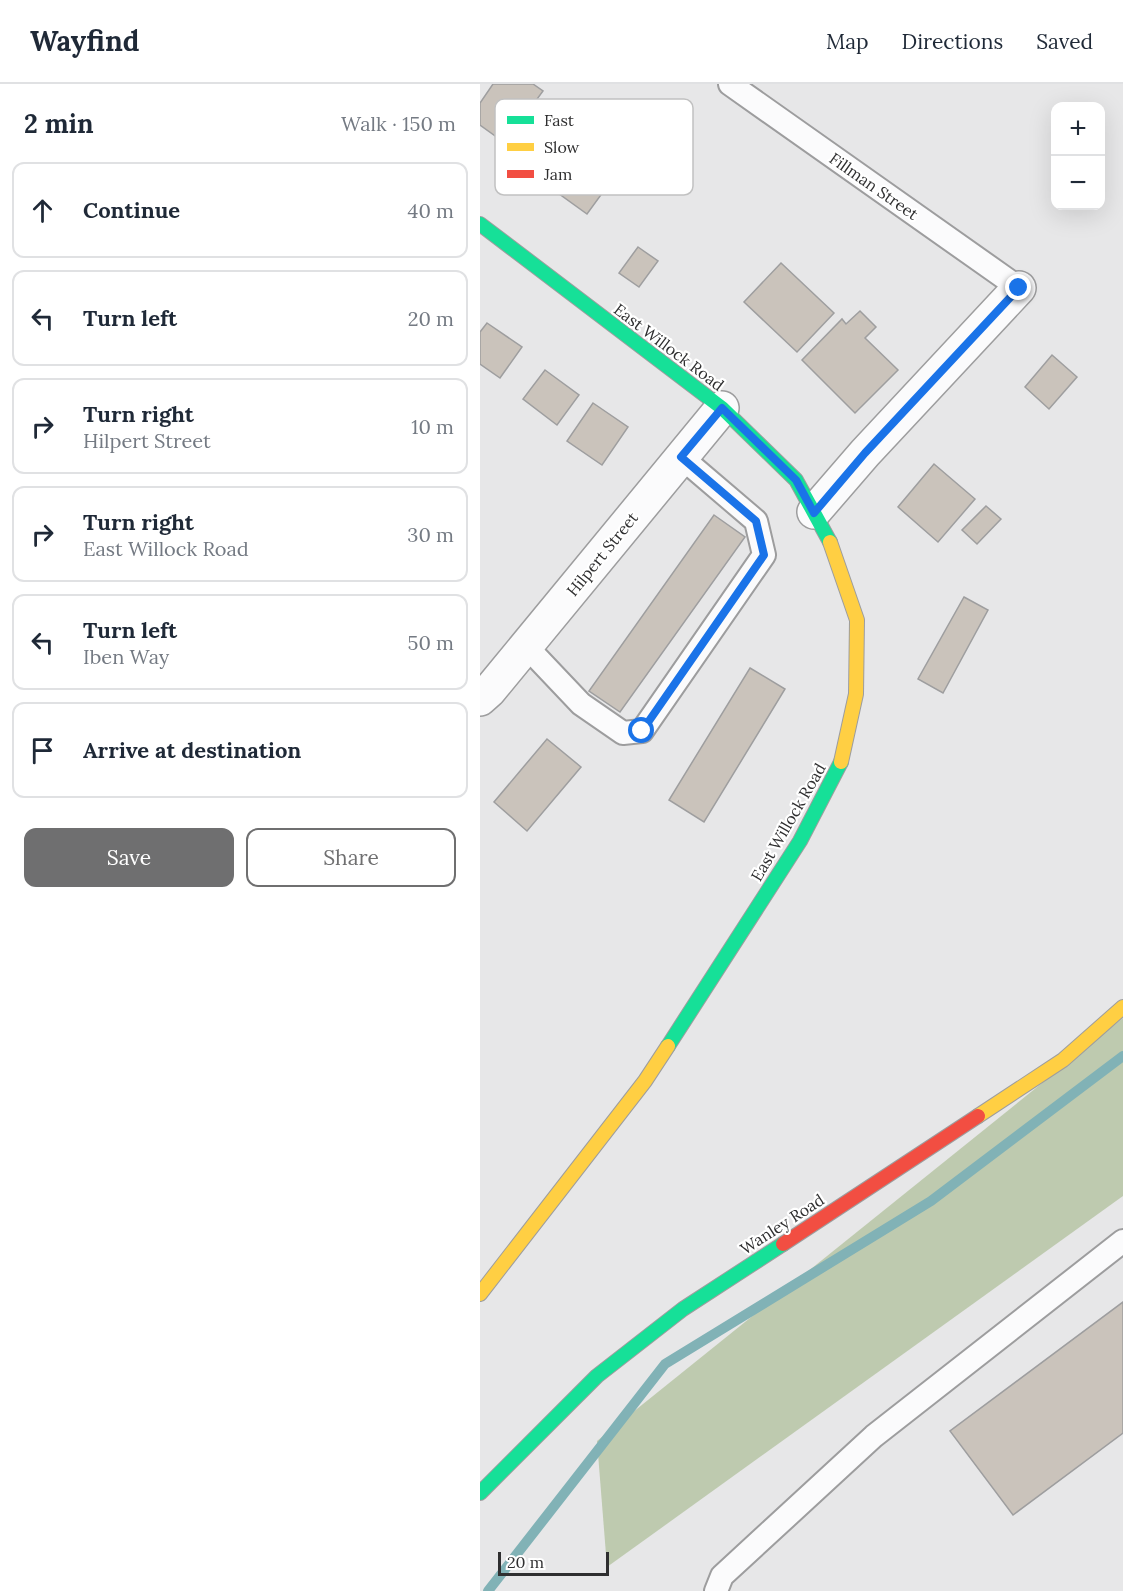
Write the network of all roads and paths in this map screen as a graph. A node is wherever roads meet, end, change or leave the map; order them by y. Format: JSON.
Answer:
{"nodes":[{"id":1,"x":730,"y":84,"type":"edge"},
{"id":2,"x":480,"y":224,"type":"edge"},
{"id":3,"x":1019,"y":288,"type":"joint"},
{"id":4,"x":722,"y":408,"type":"junction"},
{"id":5,"x":681,"y":457,"type":"junction"},
{"id":6,"x":814,"y":513,"type":"junction"},
{"id":7,"x":526,"y":646,"type":"junction"},
{"id":8,"x":480,"y":699,"type":"edge"},
{"id":9,"x":1123,"y":1007,"type":"edge"},
{"id":10,"x":1123,"y":1241,"type":"edge"},
{"id":11,"x":480,"y":1294,"type":"edge"},
{"id":12,"x":480,"y":1493,"type":"edge"},
{"id":13,"x":716,"y":1591,"type":"edge"}],
"edges":[{"from":1,"to":3,"type":"lane","name":"Fillman Street"},
{"from":2,"to":4,"type":"street","name":"East Willock Road"},
{"from":3,"to":6,"type":"street"},
{"from":4,"to":5,"type":"street","name":"Hilpert Street"},
{"from":4,"to":6,"type":"street","name":"East Willock Road"},
{"from":5,"to":7,"type":"street","name":"Hilpert Street"},
{"from":5,"to":7,"type":"lane"},
{"from":6,"to":11,"type":"street","name":"East Willock Road"},
{"from":7,"to":8,"type":"street","name":"Hilpert Street"},
{"from":9,"to":12,"type":"street","name":"Wanley Road"},
{"from":10,"to":13,"type":"lane"}]}
